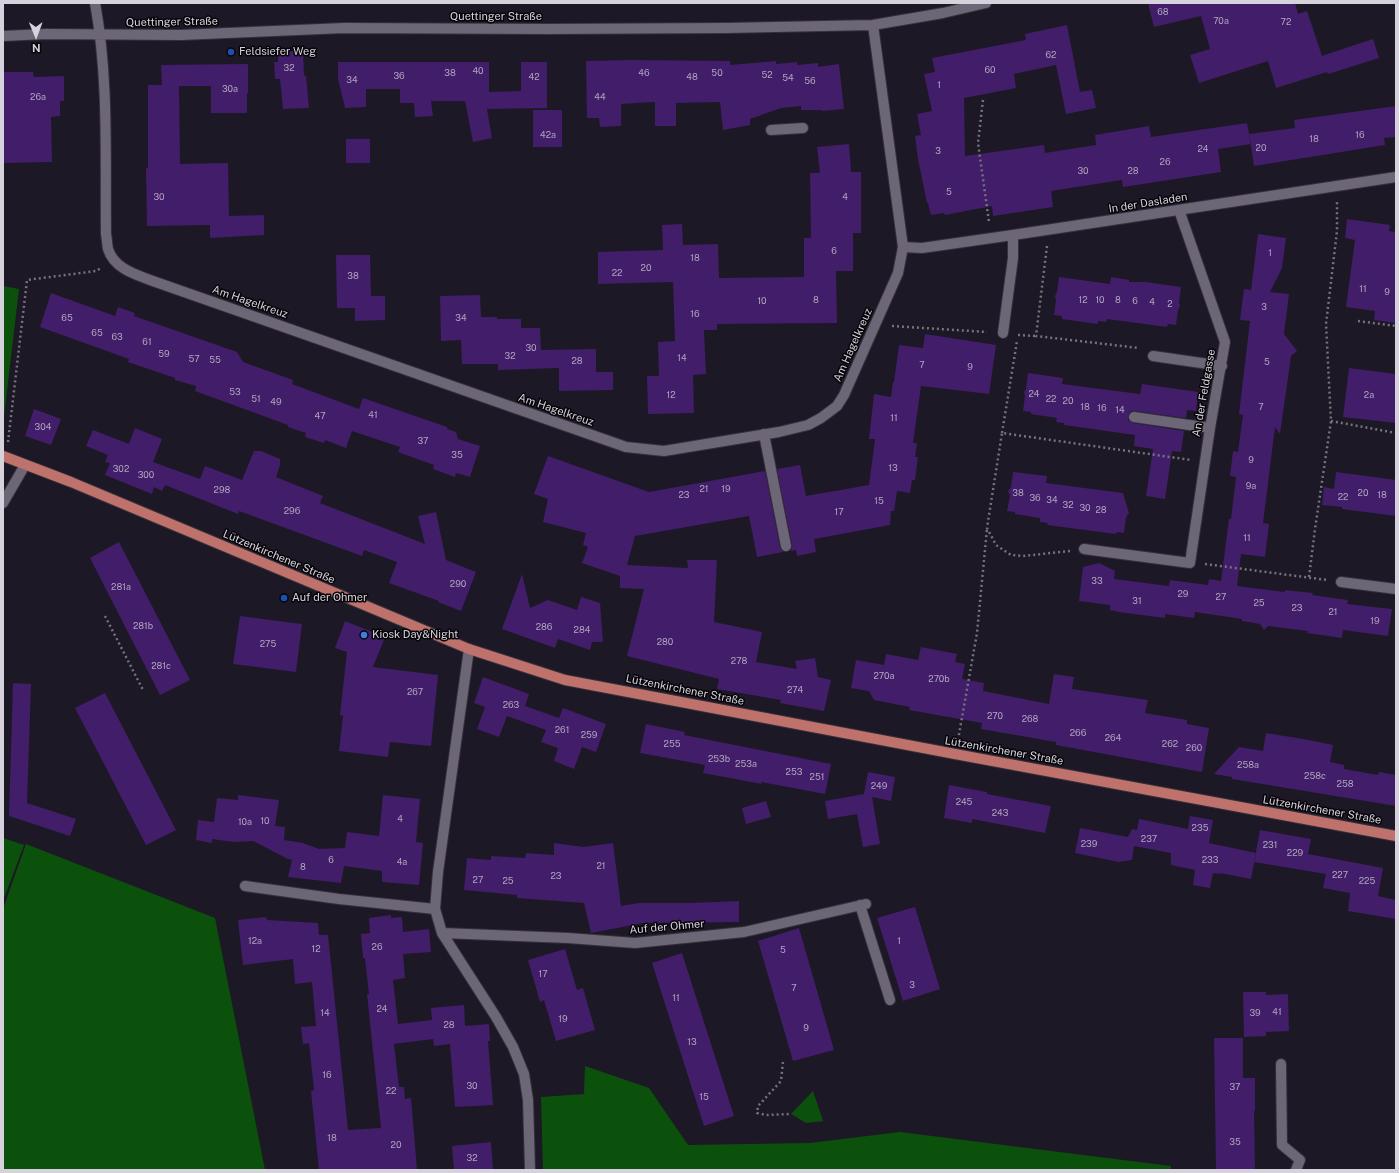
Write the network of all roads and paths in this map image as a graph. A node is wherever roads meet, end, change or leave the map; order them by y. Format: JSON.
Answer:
{"nodes":[{"id":1,"x":95,"y":3,"type":"edge"},
{"id":2,"x":986,"y":3,"type":"edge"},
{"id":3,"x":873,"y":25,"type":"junction"},
{"id":4,"x":101,"y":35,"type":"junction"},
{"id":5,"x":3,"y":36,"type":"edge"},
{"id":6,"x":983,"y":100,"type":"dead end"},
{"id":7,"x":804,"y":128,"type":"dead end"},
{"id":8,"x":771,"y":130,"type":"dead end"},
{"id":9,"x":1396,"y":177,"type":"edge"},
{"id":10,"x":1337,"y":185,"type":"junction"},
{"id":11,"x":1179,"y":210,"type":"junction"},
{"id":12,"x":1049,"y":229,"type":"junction"},
{"id":13,"x":1013,"y":235,"type":"junction"},
{"id":14,"x":992,"y":238,"type":"junction"},
{"id":15,"x":903,"y":247,"type":"junction"},
{"id":16,"x":114,"y":260,"type":"junction"},
{"id":17,"x":1358,"y":321,"type":"dead end"},
{"id":18,"x":876,"y":325,"type":"junction"},
{"id":19,"x":1396,"y":326,"type":"edge"},
{"id":20,"x":1003,"y":333,"type":"junction"},
{"id":21,"x":1018,"y":335,"type":"junction"},
{"id":22,"x":1036,"y":336,"type":"junction"},
{"id":23,"x":1153,"y":356,"type":"joint"},
{"id":24,"x":1222,"y":366,"type":"junction"},
{"id":25,"x":1134,"y":417,"type":"dead end"},
{"id":26,"x":1331,"y":421,"type":"junction"},
{"id":27,"x":1210,"y":428,"type":"junction"},
{"id":28,"x":1002,"y":433,"type":"junction"},
{"id":29,"x":1396,"y":433,"type":"edge"},
{"id":30,"x":764,"y":434,"type":"junction"},
{"id":31,"x":5,"y":457,"type":"edge"},
{"id":32,"x":1205,"y":462,"type":"junction"},
{"id":33,"x":25,"y":465,"type":"junction"},
{"id":34,"x":3,"y":502,"type":"edge"},
{"id":35,"x":987,"y":528,"type":"junction"},
{"id":36,"x":786,"y":546,"type":"dead end"},
{"id":37,"x":1084,"y":549,"type":"joint"},
{"id":38,"x":1190,"y":563,"type":"junction"},
{"id":39,"x":1309,"y":577,"type":"junction"},
{"id":40,"x":1341,"y":582,"type":"joint"},
{"id":41,"x":1396,"y":589,"type":"edge"},
{"id":42,"x":105,"y":616,"type":"dead end"},
{"id":43,"x":469,"y":649,"type":"junction"},
{"id":44,"x":142,"y":690,"type":"dead end"},
{"id":45,"x":955,"y":754,"type":"junction"},
{"id":46,"x":1396,"y":836,"type":"edge"},
{"id":47,"x":245,"y":886,"type":"dead end"},
{"id":48,"x":435,"y":909,"type":"junction"},
{"id":49,"x":442,"y":933,"type":"junction"},
{"id":50,"x":890,"y":1000,"type":"dead end"},
{"id":51,"x":782,"y":1062,"type":"dead end"},
{"id":52,"x":1281,"y":1064,"type":"dead end"},
{"id":53,"x":791,"y":1114,"type":"dead end"},
{"id":54,"x":530,"y":1170,"type":"edge"},
{"id":55,"x":1296,"y":1170,"type":"edge"}],
"edges":[{"from":1,"to":4,"type":"street"},
{"from":2,"to":3,"type":"street","name":"Quettinger Straße"},
{"from":3,"to":4,"type":"street","name":"Quettinger Straße"},
{"from":3,"to":15,"type":"street","name":"Am Hagelkreuz"},
{"from":4,"to":5,"type":"street","name":"Quettinger Straße"},
{"from":4,"to":16,"type":"street"},
{"from":6,"to":14,"type":"path"},
{"from":7,"to":8,"type":"street"},
{"from":9,"to":10,"type":"street","name":"In der Dasladen"},
{"from":10,"to":11,"type":"street","name":"In der Dasladen"},
{"from":10,"to":26,"type":"path"},
{"from":11,"to":12,"type":"street","name":"In der Dasladen"},
{"from":11,"to":24,"type":"street","name":"An der Feldgasse"},
{"from":12,"to":13,"type":"street","name":"In der Dasladen"},
{"from":12,"to":22,"type":"path"},
{"from":13,"to":14,"type":"street","name":"In der Dasladen"},
{"from":13,"to":20,"type":"street"},
{"from":14,"to":15,"type":"street","name":"In der Dasladen"},
{"from":15,"to":18,"type":"street","name":"Am Hagelkreuz"},
{"from":16,"to":30,"type":"street","name":"Am Hagelkreuz"},
{"from":16,"to":31,"type":"path"},
{"from":17,"to":19,"type":"path"},
{"from":18,"to":20,"type":"path"},
{"from":18,"to":30,"type":"street","name":"Am Hagelkreuz"},
{"from":20,"to":21,"type":"path"},
{"from":21,"to":22,"type":"path"},
{"from":21,"to":28,"type":"path"},
{"from":22,"to":23,"type":"path"},
{"from":23,"to":24,"type":"street"},
{"from":24,"to":27,"type":"street","name":"An der Feldgasse"},
{"from":25,"to":27,"type":"street"},
{"from":26,"to":29,"type":"path"},
{"from":26,"to":39,"type":"path"},
{"from":27,"to":32,"type":"street","name":"An der Feldgasse"},
{"from":28,"to":32,"type":"path"},
{"from":28,"to":35,"type":"path"},
{"from":30,"to":36,"type":"street"},
{"from":31,"to":33,"type":"main road","name":"Lützenkirchener Straße"},
{"from":32,"to":38,"type":"street","name":"An der Feldgasse"},
{"from":33,"to":34,"type":"street"},
{"from":33,"to":43,"type":"main road","name":"Lützenkirchener Straße"},
{"from":35,"to":37,"type":"path"},
{"from":35,"to":45,"type":"path"},
{"from":37,"to":38,"type":"street"},
{"from":38,"to":39,"type":"path"},
{"from":39,"to":40,"type":"path"},
{"from":40,"to":41,"type":"street"},
{"from":42,"to":44,"type":"path"},
{"from":43,"to":45,"type":"main road","name":"Lützenkirchener Straße"},
{"from":43,"to":48,"type":"street"},
{"from":45,"to":46,"type":"main road","name":"Lützenkirchener Straße"},
{"from":47,"to":48,"type":"street"},
{"from":48,"to":49,"type":"street"},
{"from":49,"to":50,"type":"street","name":"Auf der Ohmer"},
{"from":49,"to":54,"type":"street"},
{"from":51,"to":53,"type":"path"},
{"from":52,"to":55,"type":"street"}]}
